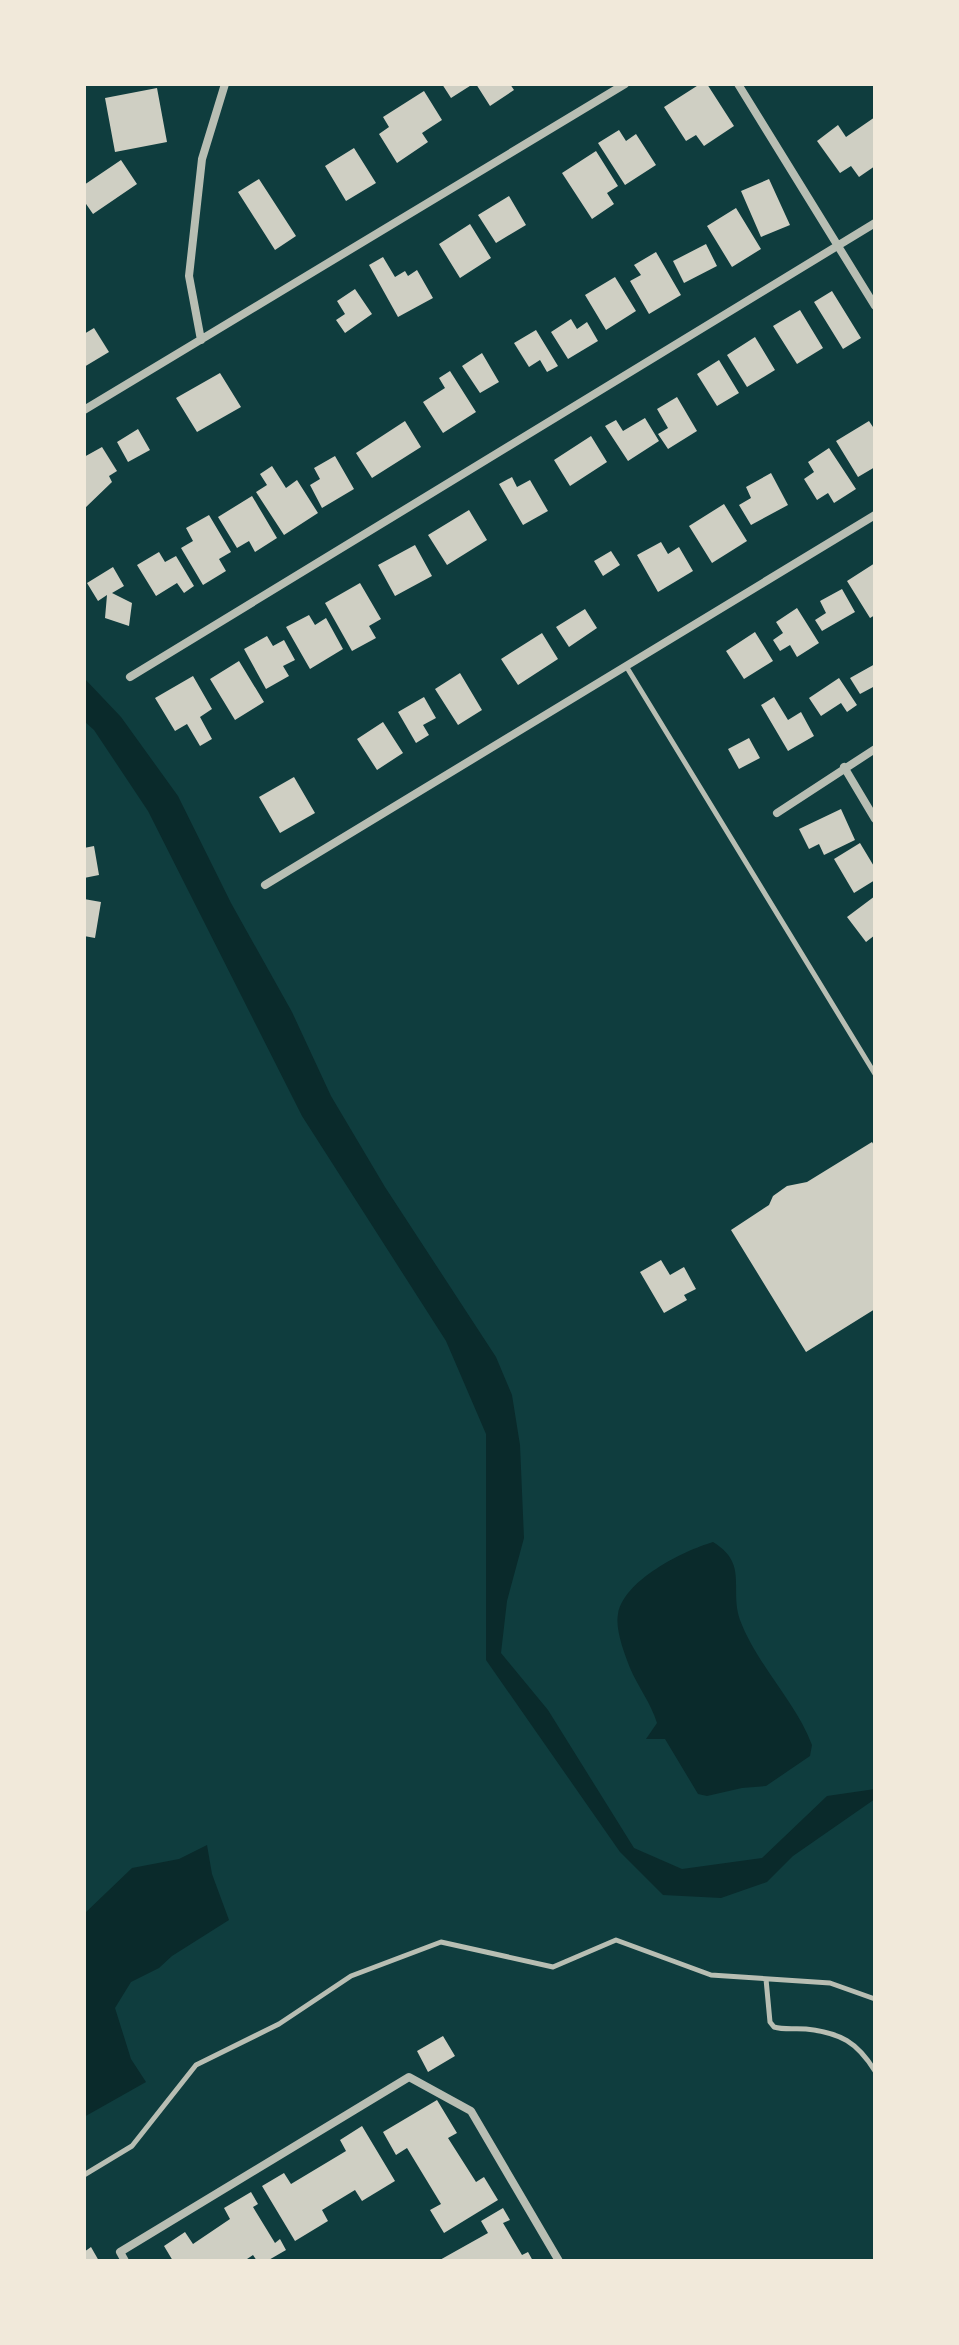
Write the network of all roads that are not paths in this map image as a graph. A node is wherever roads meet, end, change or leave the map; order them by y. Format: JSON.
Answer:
{"nodes":[{"id":1,"x":225,"y":84,"type":"edge"},
{"id":2,"x":625,"y":84,"type":"edge"},
{"id":3,"x":738,"y":84,"type":"edge"},
{"id":4,"x":875,"y":223,"type":"edge"},
{"id":5,"x":838,"y":245,"type":"junction"},
{"id":6,"x":875,"y":306,"type":"edge"},
{"id":7,"x":201,"y":340,"type":"junction"},
{"id":8,"x":84,"y":410,"type":"edge"},
{"id":9,"x":875,"y":515,"type":"edge"},
{"id":10,"x":625,"y":665,"type":"junction"},
{"id":11,"x":130,"y":677,"type":"dead end"},
{"id":12,"x":875,"y":749,"type":"edge"},
{"id":13,"x":844,"y":767,"type":"junction"},
{"id":14,"x":777,"y":813,"type":"dead end"},
{"id":15,"x":875,"y":819,"type":"edge"},
{"id":16,"x":265,"y":885,"type":"dead end"},
{"id":17,"x":875,"y":1074,"type":"edge"},
{"id":18,"x":766,"y":1979,"type":"junction"},
{"id":19,"x":875,"y":1999,"type":"edge"},
{"id":20,"x":875,"y":2071,"type":"edge"},
{"id":21,"x":84,"y":2175,"type":"edge"},
{"id":22,"x":125,"y":2261,"type":"edge"},
{"id":23,"x":559,"y":2261,"type":"edge"}],
"edges":[{"from":1,"to":7,"type":"street"},
{"from":2,"to":7,"type":"street"},
{"from":3,"to":5,"type":"street"},
{"from":4,"to":5,"type":"street"},
{"from":5,"to":6,"type":"street"},
{"from":5,"to":11,"type":"street"},
{"from":7,"to":8,"type":"street"},
{"from":9,"to":10,"type":"street"},
{"from":10,"to":16,"type":"street"},
{"from":10,"to":17,"type":"lane"},
{"from":12,"to":13,"type":"street"},
{"from":13,"to":14,"type":"street"},
{"from":13,"to":15,"type":"street"},
{"from":18,"to":19,"type":"lane"},
{"from":18,"to":20,"type":"lane"},
{"from":18,"to":21,"type":"lane"},
{"from":22,"to":23,"type":"street"}]}
